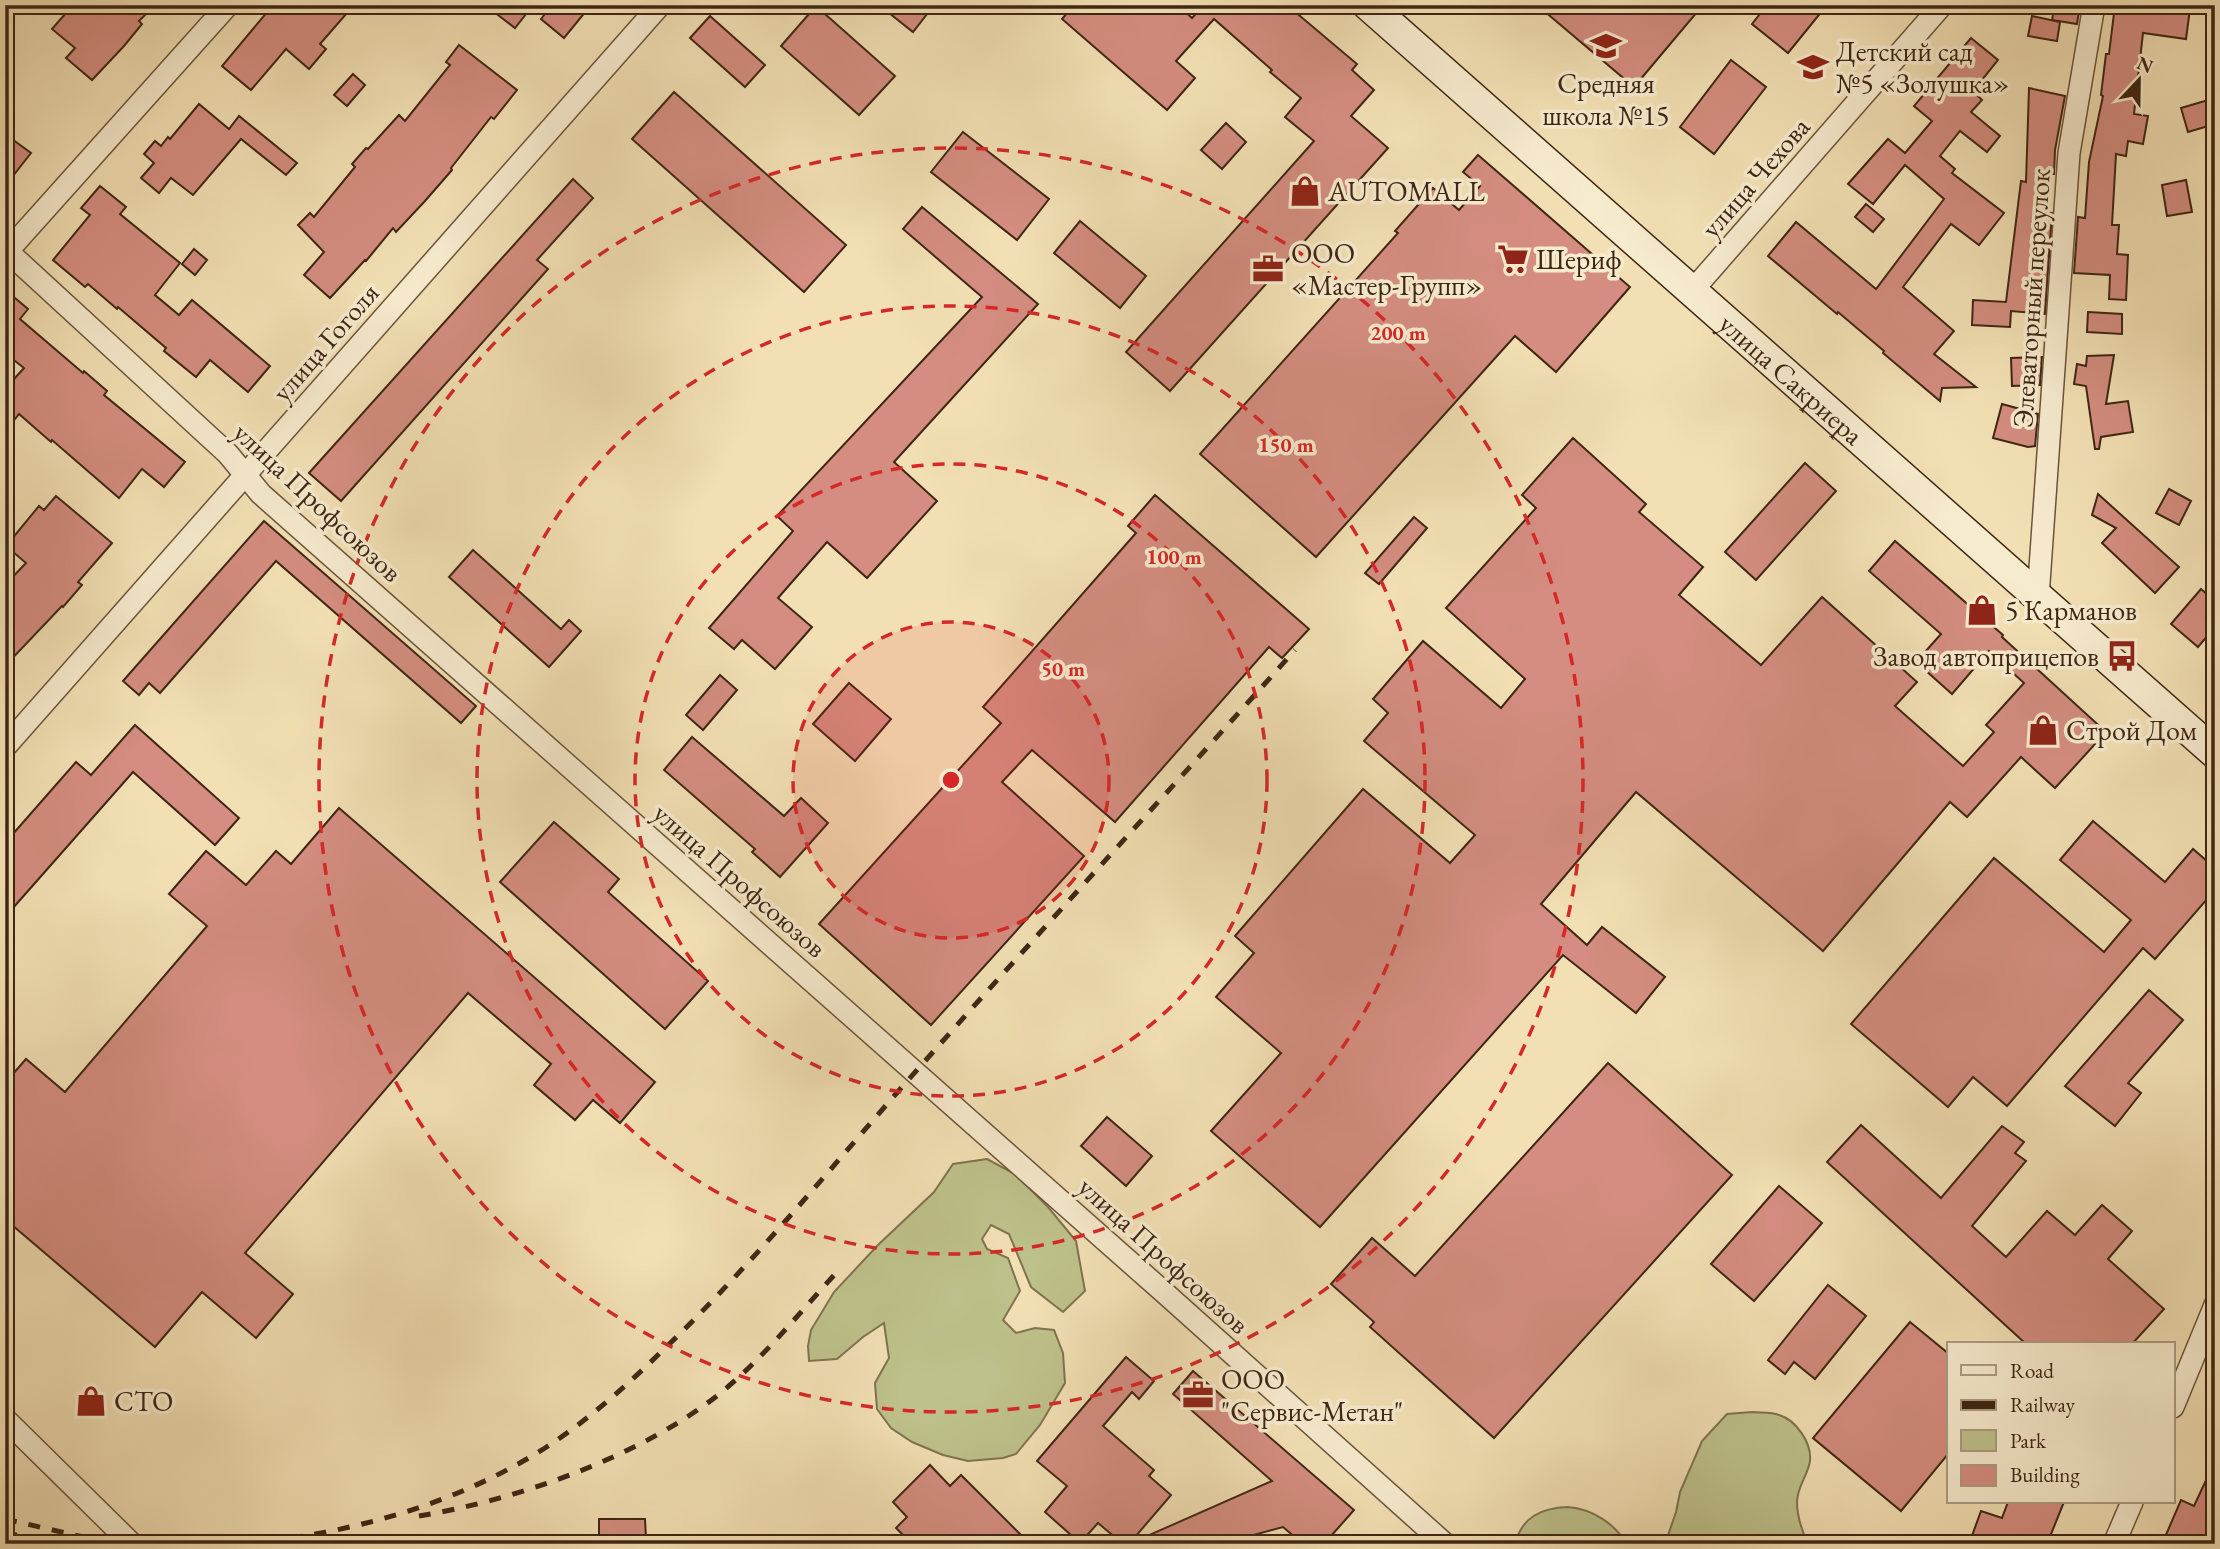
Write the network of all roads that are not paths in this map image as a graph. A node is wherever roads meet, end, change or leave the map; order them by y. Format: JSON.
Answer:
{"nodes":[{"id":1,"x":228,"y":5,"type":"edge"},
{"id":2,"x":1368,"y":5,"type":"edge"},
{"id":3,"x":1942,"y":5,"type":"edge"},
{"id":4,"x":2094,"y":5,"type":"edge"},
{"id":5,"x":657,"y":6,"type":"edge"},
{"id":6,"x":6,"y":251,"type":"edge"},
{"id":7,"x":1692,"y":291,"type":"junction"},
{"id":8,"x":246,"y":474,"type":"junction"},
{"id":9,"x":2038,"y":597,"type":"junction"},
{"id":10,"x":5,"y":747,"type":"edge"},
{"id":11,"x":2215,"y":753,"type":"edge"},
{"id":12,"x":2215,"y":1305,"type":"edge"},
{"id":13,"x":2174,"y":1405,"type":"edge"},
{"id":14,"x":5,"y":1419,"type":"edge"},
{"id":15,"x":2131,"y":1504,"type":"edge"},
{"id":16,"x":132,"y":1544,"type":"edge"},
{"id":17,"x":1445,"y":1544,"type":"edge"},
{"id":18,"x":2114,"y":1544,"type":"edge"}],
"edges":[{"from":1,"to":6,"type":"street"},
{"from":2,"to":7,"type":"street","name":"улица Сакриера"},
{"from":3,"to":7,"type":"street","name":"улица Чехова"},
{"from":4,"to":9,"type":"street","name":"Элеваторный переулок"},
{"from":5,"to":8,"type":"street","name":"улица Гоголя"},
{"from":6,"to":8,"type":"street","name":"улица Профсоюзов"},
{"from":7,"to":9,"type":"street","name":"улица Сакриера"},
{"from":8,"to":10,"type":"street","name":"улица Гоголя"},
{"from":8,"to":17,"type":"street","name":"улица Профсоюзов"},
{"from":9,"to":11,"type":"street","name":"улица Сакриера"},
{"from":12,"to":13,"type":"street"},
{"from":14,"to":16,"type":"street"},
{"from":15,"to":18,"type":"street"}]}
